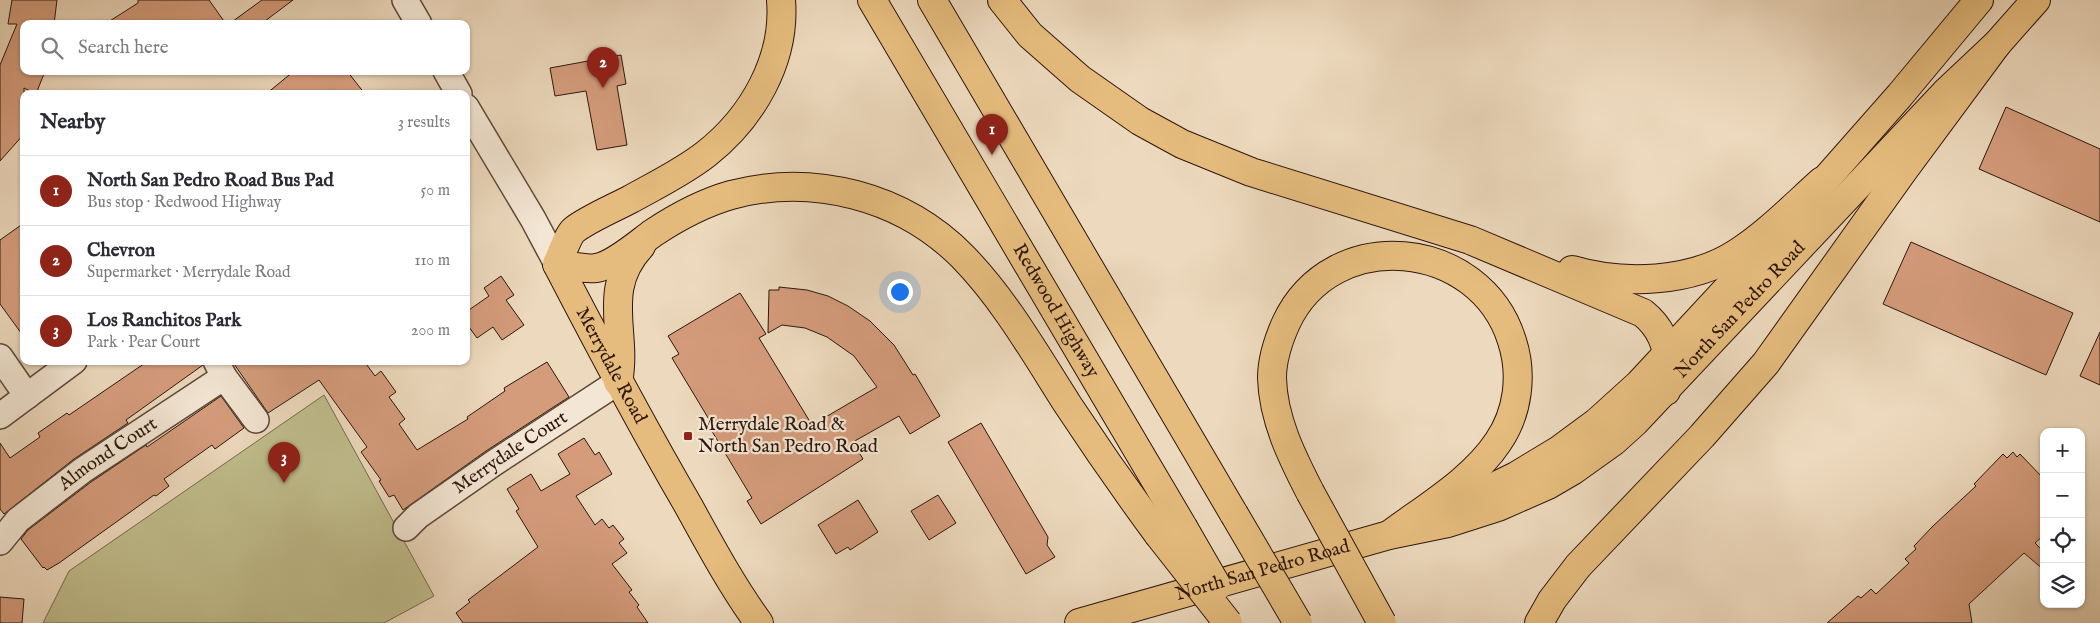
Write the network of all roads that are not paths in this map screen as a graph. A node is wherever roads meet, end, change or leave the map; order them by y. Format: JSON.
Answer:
{"nodes":[{"id":1,"x":405,"y":0,"type":"edge"},
{"id":2,"x":781,"y":0,"type":"edge"},
{"id":3,"x":872,"y":0,"type":"edge"},
{"id":4,"x":932,"y":0,"type":"edge"},
{"id":5,"x":1002,"y":0,"type":"edge"},
{"id":6,"x":1979,"y":0,"type":"edge"},
{"id":7,"x":2036,"y":0,"type":"edge"},
{"id":8,"x":417,"y":20,"type":"edge"},
{"id":9,"x":1997,"y":44,"type":"junction"},
{"id":10,"x":448,"y":75,"type":"edge"},
{"id":11,"x":457,"y":90,"type":"edge"},
{"id":12,"x":470,"y":114,"type":"edge"},
{"id":13,"x":1822,"y":181,"type":"junction"},
{"id":14,"x":671,"y":222,"type":"junction"},
{"id":15,"x":1446,"y":232,"type":"junction"},
{"id":16,"x":557,"y":264,"type":"junction"},
{"id":17,"x":1668,"y":352,"type":"junction"},
{"id":18,"x":0,"y":357,"type":"edge"},
{"id":19,"x":69,"y":365,"type":"edge"},
{"id":20,"x":220,"y":369,"type":"edge"},
{"id":21,"x":618,"y":382,"type":"junction"},
{"id":22,"x":1666,"y":391,"type":"junction"},
{"id":23,"x":27,"y":396,"type":"junction"},
{"id":24,"x":0,"y":416,"type":"edge"},
{"id":25,"x":256,"y":420,"type":"dead end"},
{"id":26,"x":406,"y":528,"type":"dead end"},
{"id":27,"x":1170,"y":531,"type":"junction"},
{"id":28,"x":1389,"y":535,"type":"junction"},
{"id":29,"x":0,"y":542,"type":"edge"},
{"id":30,"x":759,"y":623,"type":"edge"},
{"id":31,"x":1079,"y":623,"type":"edge"},
{"id":32,"x":1228,"y":623,"type":"edge"},
{"id":33,"x":1239,"y":623,"type":"edge"},
{"id":34,"x":1298,"y":623,"type":"edge"},
{"id":35,"x":1382,"y":623,"type":"edge"},
{"id":36,"x":1538,"y":623,"type":"edge"}],
"edges":[{"from":1,"to":8,"type":"street"},
{"from":2,"to":16,"type":"main road"},
{"from":3,"to":27,"type":"main road","name":"Redwood Highway"},
{"from":4,"to":34,"type":"main road","bridge":true},
{"from":5,"to":15,"type":"main road"},
{"from":6,"to":13,"type":"main road","name":"North San Pedro Road"},
{"from":7,"to":9,"type":"main road","name":"North San Pedro Road"},
{"from":9,"to":22,"type":"main road","name":"North San Pedro Road"},
{"from":9,"to":36,"type":"main road"},
{"from":10,"to":11,"type":"street"},
{"from":12,"to":16,"type":"street","name":"Merrydale Road"},
{"from":13,"to":15,"type":"main road"},
{"from":13,"to":17,"type":"main road","name":"North San Pedro Road"},
{"from":14,"to":16,"type":"main road"},
{"from":14,"to":21,"type":"main road"},
{"from":14,"to":27,"type":"main road"},
{"from":15,"to":17,"type":"main road"},
{"from":16,"to":21,"type":"main road","name":"Merrydale Road"},
{"from":17,"to":22,"type":"main road"},
{"from":17,"to":28,"type":"main road","name":"North San Pedro Road"},
{"from":18,"to":23,"type":"street"},
{"from":19,"to":23,"type":"street"},
{"from":20,"to":25,"type":"street"},
{"from":20,"to":29,"type":"street","name":"Almond Court"},
{"from":21,"to":26,"type":"street","name":"Merrydale Court"},
{"from":21,"to":30,"type":"main road","name":"Merrydale Road"},
{"from":22,"to":28,"type":"main road","name":"North San Pedro Road"},
{"from":23,"to":24,"type":"street"},
{"from":27,"to":32,"type":"main road","bridge":true},
{"from":27,"to":33,"type":"main road","name":"Redwood Highway","bridge":true},
{"from":28,"to":31,"type":"main road","name":"North San Pedro Road"},
{"from":28,"to":35,"type":"main road","bridge":true}]}
